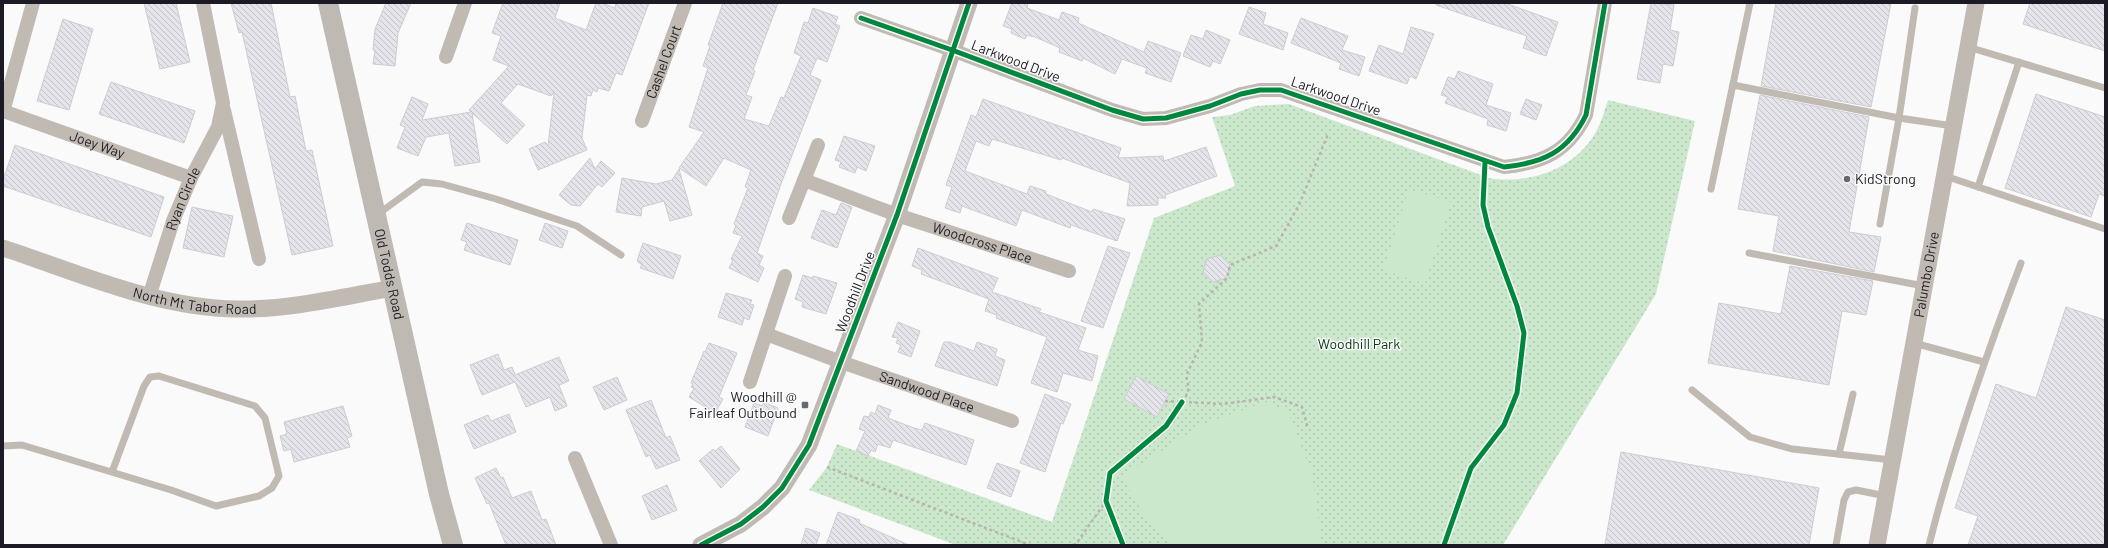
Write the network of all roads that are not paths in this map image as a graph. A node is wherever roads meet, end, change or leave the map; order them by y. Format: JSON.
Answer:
{"nodes":[{"id":1,"x":34,"y":3,"type":"edge"},
{"id":2,"x":203,"y":3,"type":"edge"},
{"id":3,"x":328,"y":3,"type":"edge"},
{"id":4,"x":465,"y":3,"type":"edge"},
{"id":5,"x":685,"y":3,"type":"edge"},
{"id":6,"x":969,"y":3,"type":"edge"},
{"id":7,"x":1605,"y":3,"type":"edge"},
{"id":8,"x":1750,"y":3,"type":"edge"},
{"id":9,"x":1976,"y":3,"type":"edge"},
{"id":10,"x":1915,"y":8,"type":"dead end"},
{"id":11,"x":861,"y":18,"type":"dead end"},
{"id":12,"x":1968,"y":46,"type":"junction"},
{"id":13,"x":952,"y":50,"type":"junction"},
{"id":14,"x":446,"y":57,"type":"dead end"},
{"id":15,"x":2019,"y":62,"type":"junction"},
{"id":16,"x":1733,"y":85,"type":"junction"},
{"id":17,"x":2105,"y":88,"type":"edge"},
{"id":18,"x":223,"y":103,"type":"junction"},
{"id":19,"x":3,"y":112,"type":"edge"},
{"id":20,"x":1899,"y":118,"type":"junction"},
{"id":21,"x":642,"y":121,"type":"dead end"},
{"id":22,"x":1954,"y":126,"type":"junction"},
{"id":23,"x":818,"y":145,"type":"dead end"},
{"id":24,"x":1945,"y":176,"type":"junction"},
{"id":25,"x":191,"y":178,"type":"junction"},
{"id":26,"x":804,"y":180,"type":"junction"},
{"id":27,"x":1978,"y":187,"type":"junction"},
{"id":28,"x":1712,"y":188,"type":"dead end"},
{"id":29,"x":896,"y":215,"type":"junction"},
{"id":30,"x":376,"y":216,"type":"junction"},
{"id":31,"x":789,"y":218,"type":"dead end"},
{"id":32,"x":1880,"y":224,"type":"dead end"},
{"id":33,"x":2105,"y":229,"type":"edge"},
{"id":34,"x":3,"y":248,"type":"edge"},
{"id":35,"x":1748,"y":253,"type":"dead end"},
{"id":36,"x":621,"y":255,"type":"dead end"},
{"id":37,"x":259,"y":259,"type":"dead end"},
{"id":38,"x":2021,"y":263,"type":"dead end"},
{"id":39,"x":1069,"y":271,"type":"dead end"},
{"id":40,"x":785,"y":276,"type":"dead end"},
{"id":41,"x":1924,"y":286,"type":"junction"},
{"id":42,"x":393,"y":288,"type":"junction"},
{"id":43,"x":149,"y":297,"type":"junction"},
{"id":44,"x":766,"y":334,"type":"junction"},
{"id":45,"x":1914,"y":343,"type":"junction"},
{"id":46,"x":841,"y":362,"type":"junction"},
{"id":47,"x":1984,"y":362,"type":"junction"},
{"id":48,"x":750,"y":382,"type":"dead end"},
{"id":49,"x":1692,"y":390,"type":"dead end"},
{"id":50,"x":1853,"y":394,"type":"dead end"},
{"id":51,"x":1012,"y":421,"type":"dead end"},
{"id":52,"x":3,"y":446,"type":"edge"},
{"id":53,"x":1839,"y":454,"type":"junction"},
{"id":54,"x":575,"y":458,"type":"dead end"},
{"id":55,"x":1892,"y":460,"type":"junction"},
{"id":56,"x":112,"y":472,"type":"junction"},
{"id":57,"x":1886,"y":496,"type":"junction"},
{"id":58,"x":453,"y":545,"type":"edge"},
{"id":59,"x":611,"y":545,"type":"edge"},
{"id":60,"x":701,"y":545,"type":"edge"},
{"id":61,"x":1836,"y":545,"type":"edge"},
{"id":62,"x":1877,"y":545,"type":"edge"},
{"id":63,"x":1929,"y":545,"type":"edge"}],
"edges":[{"from":1,"to":19,"type":"street"},
{"from":2,"to":18,"type":"street","name":"Ryan Circle"},
{"from":3,"to":30,"type":"main road","name":"Old Todds Road"},
{"from":4,"to":14,"type":"street"},
{"from":5,"to":21,"type":"street","name":"Cashel Court"},
{"from":6,"to":13,"type":"street","name":"Woodhill Drive"},
{"from":7,"to":13,"type":"street","name":"Larkwood Drive"},
{"from":8,"to":16,"type":"lane"},
{"from":9,"to":12,"type":"street","name":"Palumbo Drive"},
{"from":10,"to":20,"type":"lane"},
{"from":11,"to":13,"type":"street","name":"Larkwood Drive"},
{"from":12,"to":15,"type":"lane"},
{"from":12,"to":22,"type":"street","name":"Palumbo Drive"},
{"from":13,"to":29,"type":"street","name":"Woodhill Drive"},
{"from":15,"to":17,"type":"lane"},
{"from":15,"to":27,"type":"lane"},
{"from":16,"to":20,"type":"lane"},
{"from":16,"to":28,"type":"lane"},
{"from":18,"to":25,"type":"street","name":"Ryan Circle"},
{"from":18,"to":37,"type":"street","name":"Ryan Circle"},
{"from":19,"to":25,"type":"street","name":"Joey Way"},
{"from":20,"to":22,"type":"lane"},
{"from":20,"to":32,"type":"lane"},
{"from":22,"to":24,"type":"street","name":"Palumbo Drive"},
{"from":23,"to":26,"type":"street"},
{"from":24,"to":27,"type":"lane"},
{"from":24,"to":41,"type":"street","name":"Palumbo Drive"},
{"from":25,"to":43,"type":"street","name":"Ryan Circle"},
{"from":26,"to":29,"type":"street","name":"Woodcross Place"},
{"from":26,"to":31,"type":"street"},
{"from":27,"to":33,"type":"lane"},
{"from":29,"to":39,"type":"street","name":"Woodcross Place"},
{"from":29,"to":46,"type":"street","name":"Woodhill Drive"},
{"from":30,"to":36,"type":"lane"},
{"from":30,"to":42,"type":"main road","name":"Old Todds Road"},
{"from":34,"to":43,"type":"street","name":"North Mt Tabor Road"},
{"from":35,"to":41,"type":"lane"},
{"from":38,"to":47,"type":"lane"},
{"from":40,"to":44,"type":"street"},
{"from":41,"to":45,"type":"street","name":"Palumbo Drive"},
{"from":42,"to":43,"type":"street","name":"North Mt Tabor Road"},
{"from":42,"to":58,"type":"main road","name":"Old Todds Road"},
{"from":44,"to":46,"type":"street","name":"Sandwood Place"},
{"from":44,"to":48,"type":"street"},
{"from":45,"to":47,"type":"lane"},
{"from":45,"to":55,"type":"street","name":"Palumbo Drive"},
{"from":46,"to":51,"type":"street","name":"Sandwood Place"},
{"from":46,"to":60,"type":"street","name":"Woodhill Drive"},
{"from":47,"to":63,"type":"lane"},
{"from":49,"to":53,"type":"lane"},
{"from":50,"to":53,"type":"lane"},
{"from":52,"to":56,"type":"lane"},
{"from":53,"to":55,"type":"lane"},
{"from":54,"to":59,"type":"street"},
{"from":55,"to":57,"type":"street","name":"Palumbo Drive"},
{"from":56,"to":56,"type":"lane"},
{"from":57,"to":61,"type":"lane"},
{"from":57,"to":62,"type":"street","name":"Palumbo Drive"}]}
